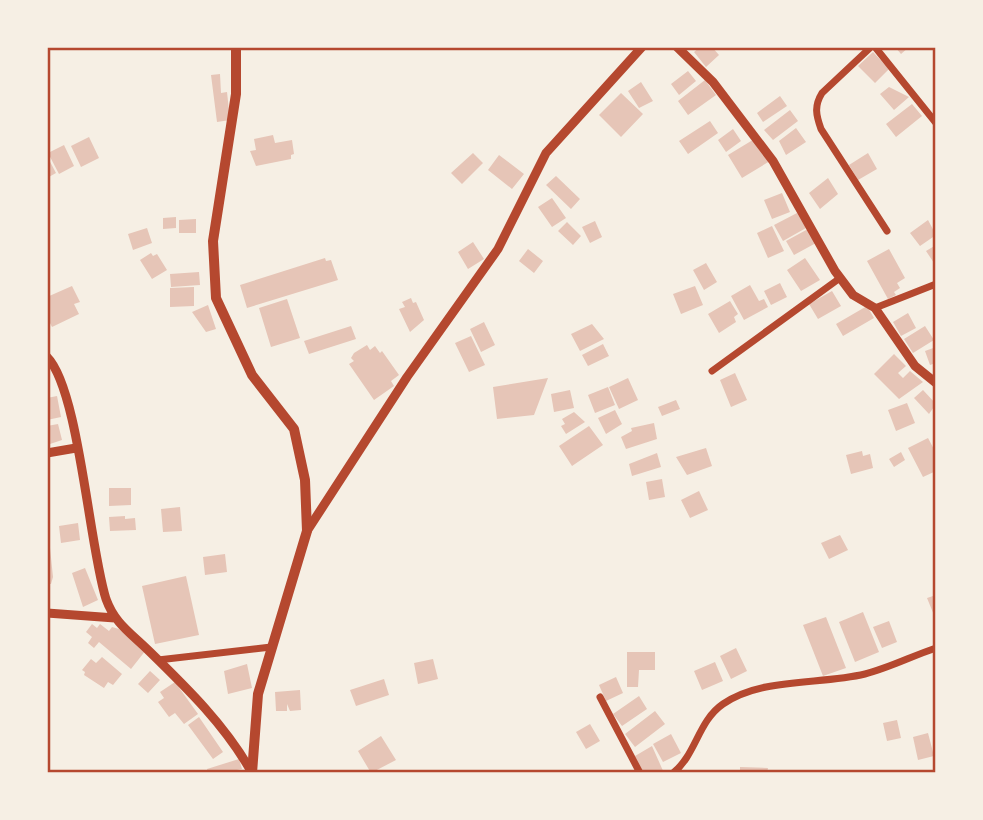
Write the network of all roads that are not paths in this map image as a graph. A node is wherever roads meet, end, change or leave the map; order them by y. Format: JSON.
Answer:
{"nodes":[{"id":1,"x":236,"y":47,"type":"edge"},
{"id":2,"x":642,"y":47,"type":"edge"},
{"id":3,"x":677,"y":47,"type":"edge"},
{"id":4,"x":873,"y":47,"type":"edge"},
{"id":5,"x":936,"y":123,"type":"edge"},
{"id":6,"x":887,"y":231,"type":"dead end"},
{"id":7,"x":840,"y":278,"type":"junction"},
{"id":8,"x":936,"y":284,"type":"edge"},
{"id":9,"x":875,"y":308,"type":"junction"},
{"id":10,"x":47,"y":357,"type":"edge"},
{"id":11,"x":712,"y":371,"type":"dead end"},
{"id":12,"x":936,"y":383,"type":"edge"},
{"id":13,"x":76,"y":448,"type":"junction"},
{"id":14,"x":47,"y":453,"type":"edge"},
{"id":15,"x":307,"y":530,"type":"junction"},
{"id":16,"x":47,"y":613,"type":"edge"},
{"id":17,"x":115,"y":618,"type":"junction"},
{"id":18,"x":271,"y":647,"type":"junction"},
{"id":19,"x":936,"y":648,"type":"edge"},
{"id":20,"x":158,"y":660,"type":"junction"},
{"id":21,"x":600,"y":697,"type":"dead end"},
{"id":22,"x":252,"y":773,"type":"edge"},
{"id":23,"x":640,"y":773,"type":"edge"},
{"id":24,"x":673,"y":773,"type":"edge"}],
"edges":[{"from":1,"to":15,"type":"main road"},
{"from":2,"to":15,"type":"street"},
{"from":3,"to":7,"type":"street"},
{"from":4,"to":5,"type":"street"},
{"from":4,"to":6,"type":"street"},
{"from":7,"to":9,"type":"street"},
{"from":7,"to":11,"type":"street"},
{"from":8,"to":9,"type":"street"},
{"from":9,"to":12,"type":"street"},
{"from":10,"to":13,"type":"street"},
{"from":13,"to":14,"type":"street"},
{"from":13,"to":17,"type":"street"},
{"from":15,"to":18,"type":"main road"},
{"from":16,"to":17,"type":"street"},
{"from":17,"to":20,"type":"street"},
{"from":18,"to":20,"type":"street"},
{"from":18,"to":22,"type":"main road"},
{"from":19,"to":24,"type":"street"},
{"from":20,"to":22,"type":"street"},
{"from":21,"to":23,"type":"street"}]}
